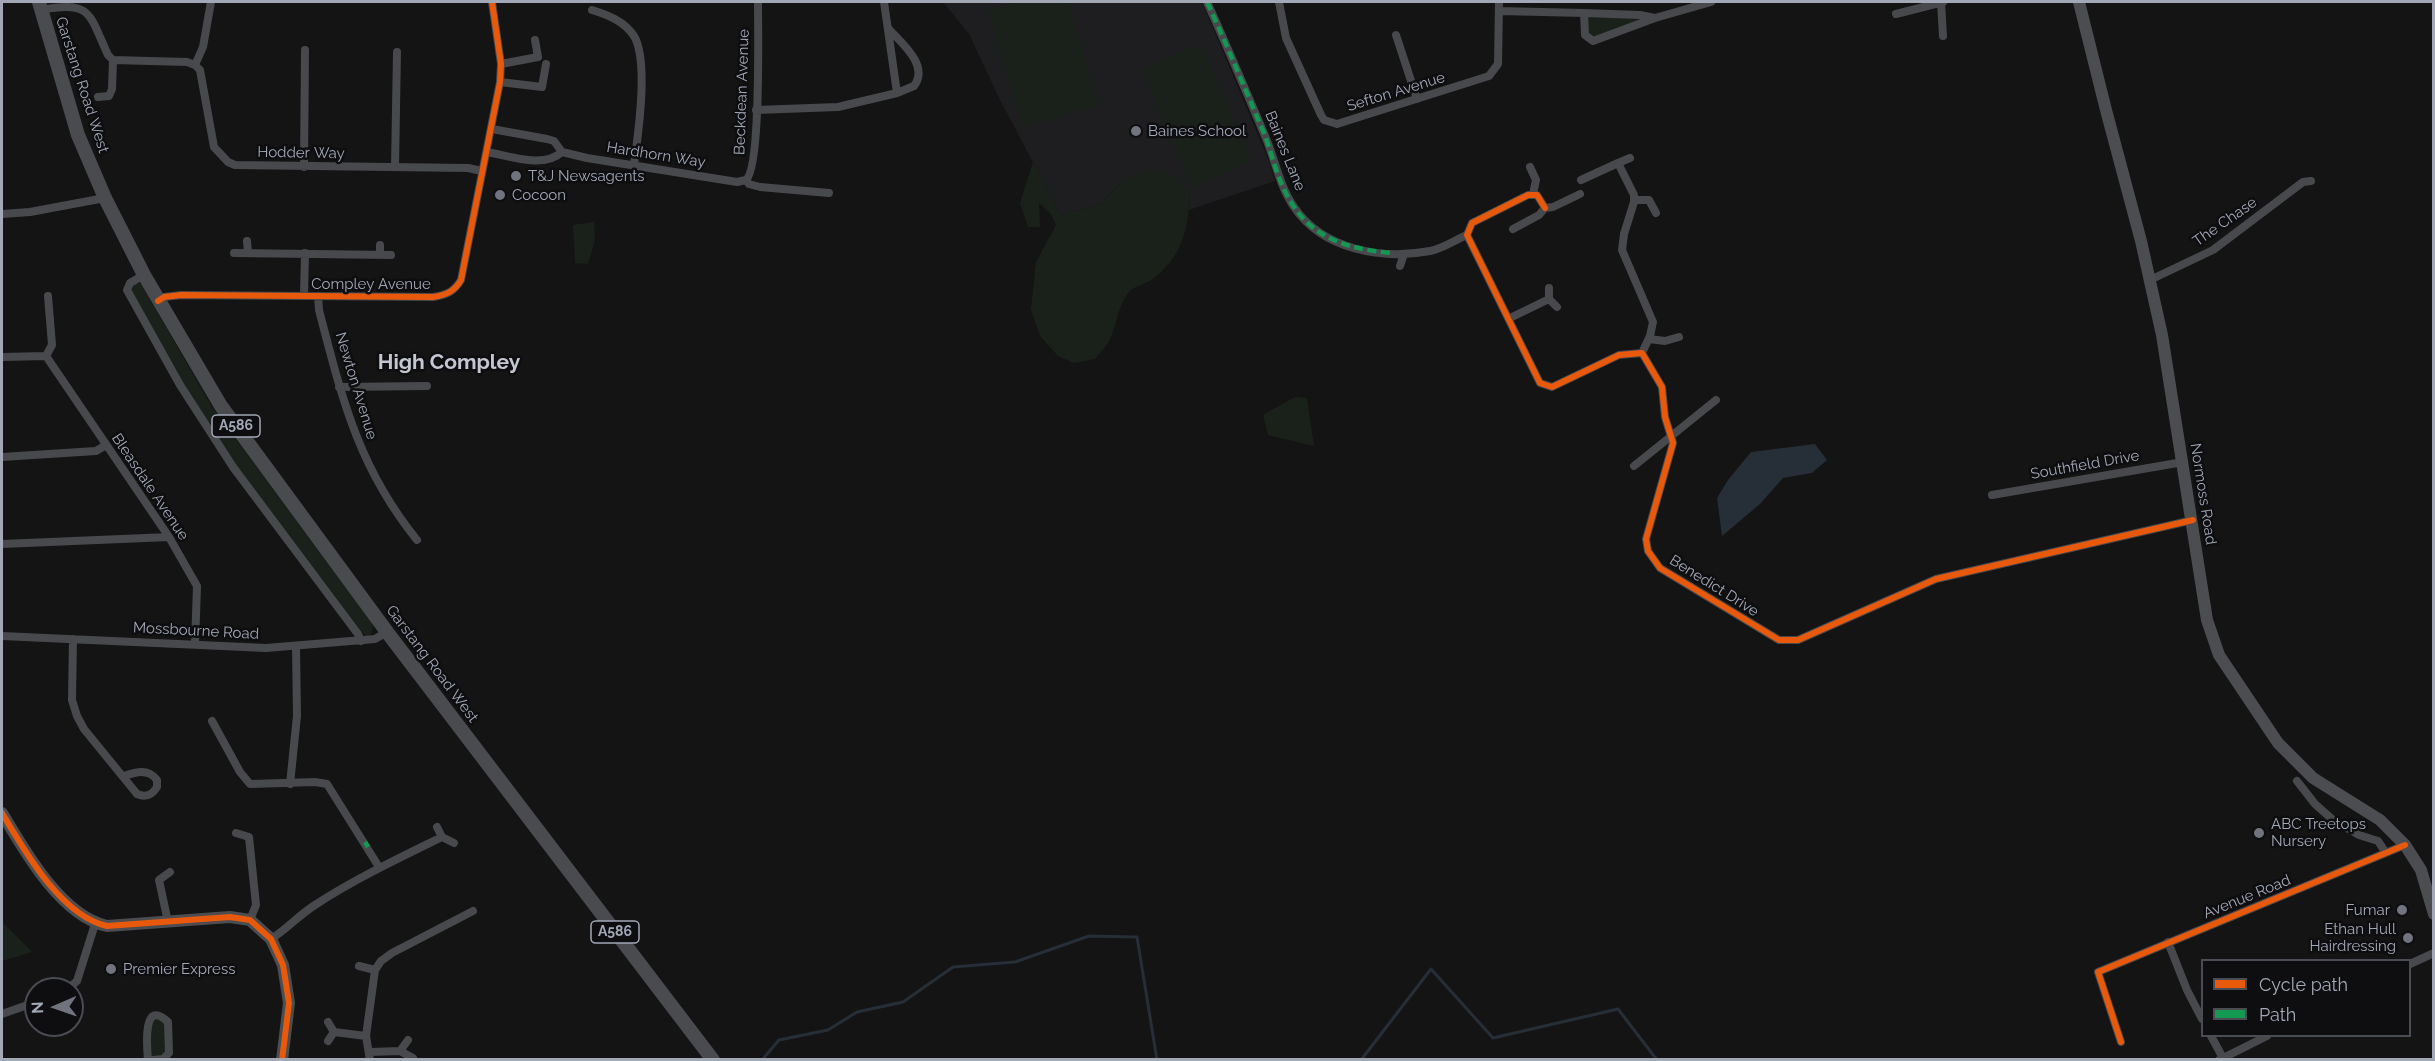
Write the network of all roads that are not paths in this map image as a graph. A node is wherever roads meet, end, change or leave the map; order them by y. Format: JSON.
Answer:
{"nodes":[{"id":1,"x":211,"y":2,"type":"edge"},
{"id":2,"x":492,"y":2,"type":"edge"},
{"id":3,"x":758,"y":2,"type":"edge"},
{"id":4,"x":884,"y":2,"type":"edge"},
{"id":5,"x":1207,"y":2,"type":"edge"},
{"id":6,"x":1279,"y":2,"type":"edge"},
{"id":7,"x":1711,"y":2,"type":"edge"},
{"id":8,"x":1941,"y":2,"type":"edge"},
{"id":9,"x":2079,"y":2,"type":"edge"},
{"id":10,"x":40,"y":6,"type":"edge"},
{"id":11,"x":1499,"y":6,"type":"edge"},
{"id":12,"x":592,"y":10,"type":"dead end"},
{"id":13,"x":1584,"y":13,"type":"junction"},
{"id":14,"x":1896,"y":14,"type":"dead end"},
{"id":15,"x":1655,"y":18,"type":"junction"},
{"id":16,"x":888,"y":28,"type":"junction"},
{"id":17,"x":1396,"y":35,"type":"dead end"},
{"id":18,"x":1943,"y":36,"type":"dead end"},
{"id":19,"x":536,"y":40,"type":"dead end"},
{"id":20,"x":305,"y":50,"type":"dead end"},
{"id":21,"x":397,"y":52,"type":"dead end"},
{"id":22,"x":113,"y":60,"type":"junction"},
{"id":23,"x":195,"y":64,"type":"junction"},
{"id":24,"x":501,"y":64,"type":"junction"},
{"id":25,"x":546,"y":64,"type":"dead end"},
{"id":26,"x":500,"y":82,"type":"junction"},
{"id":27,"x":897,"y":93,"type":"junction"},
{"id":28,"x":98,"y":97,"type":"dead end"},
{"id":29,"x":1417,"y":99,"type":"junction"},
{"id":30,"x":756,"y":110,"type":"junction"},
{"id":31,"x":492,"y":129,"type":"junction"},
{"id":32,"x":487,"y":152,"type":"junction"},
{"id":33,"x":562,"y":152,"type":"junction"},
{"id":34,"x":1630,"y":158,"type":"dead end"},
{"id":35,"x":1618,"y":163,"type":"junction"},
{"id":36,"x":634,"y":165,"type":"junction"},
{"id":37,"x":1530,"y":166,"type":"dead end"},
{"id":38,"x":304,"y":167,"type":"junction"},
{"id":39,"x":395,"y":167,"type":"junction"},
{"id":40,"x":482,"y":171,"type":"junction"},
{"id":41,"x":746,"y":180,"type":"junction"},
{"id":42,"x":1581,"y":180,"type":"dead end"},
{"id":43,"x":2311,"y":181,"type":"dead end"},
{"id":44,"x":829,"y":193,"type":"dead end"},
{"id":45,"x":1533,"y":194,"type":"junction"},
{"id":46,"x":1580,"y":194,"type":"dead end"},
{"id":47,"x":105,"y":198,"type":"junction"},
{"id":48,"x":1634,"y":200,"type":"junction"},
{"id":49,"x":1545,"y":208,"type":"junction"},
{"id":50,"x":1656,"y":213,"type":"dead end"},
{"id":51,"x":2,"y":214,"type":"edge"},
{"id":52,"x":1513,"y":229,"type":"dead end"},
{"id":53,"x":1467,"y":235,"type":"junction"},
{"id":54,"x":247,"y":241,"type":"dead end"},
{"id":55,"x":380,"y":245,"type":"dead end"},
{"id":56,"x":234,"y":253,"type":"dead end"},
{"id":57,"x":248,"y":253,"type":"junction"},
{"id":58,"x":305,"y":253,"type":"junction"},
{"id":59,"x":1404,"y":254,"type":"junction"},
{"id":60,"x":380,"y":255,"type":"junction"},
{"id":61,"x":391,"y":255,"type":"dead end"},
{"id":62,"x":1400,"y":266,"type":"dead end"},
{"id":63,"x":144,"y":275,"type":"junction"},
{"id":64,"x":2150,"y":280,"type":"junction"},
{"id":65,"x":1549,"y":288,"type":"dead end"},
{"id":66,"x":48,"y":296,"type":"dead end"},
{"id":67,"x":304,"y":296,"type":"junction"},
{"id":68,"x":318,"y":296,"type":"junction"},
{"id":69,"x":1549,"y":299,"type":"junction"},
{"id":70,"x":158,"y":301,"type":"junction"},
{"id":71,"x":1557,"y":307,"type":"dead end"},
{"id":72,"x":1510,"y":318,"type":"junction"},
{"id":73,"x":1679,"y":337,"type":"dead end"},
{"id":74,"x":1649,"y":339,"type":"junction"},
{"id":75,"x":1642,"y":353,"type":"junction"},
{"id":76,"x":46,"y":356,"type":"junction"},
{"id":77,"x":2,"y":357,"type":"edge"},
{"id":78,"x":427,"y":386,"type":"dead end"},
{"id":79,"x":339,"y":387,"type":"junction"},
{"id":80,"x":1716,"y":400,"type":"dead end"},
{"id":81,"x":1672,"y":435,"type":"junction"},
{"id":82,"x":106,"y":445,"type":"junction"},
{"id":83,"x":2,"y":458,"type":"edge"},
{"id":84,"x":2183,"y":462,"type":"junction"},
{"id":85,"x":1634,"y":466,"type":"dead end"},
{"id":86,"x":1992,"y":495,"type":"dead end"},
{"id":87,"x":2193,"y":520,"type":"junction"},
{"id":88,"x":169,"y":537,"type":"junction"},
{"id":89,"x":417,"y":540,"type":"dead end"},
{"id":90,"x":2,"y":544,"type":"edge"},
{"id":91,"x":387,"y":632,"type":"junction"},
{"id":92,"x":2,"y":636,"type":"edge"},
{"id":93,"x":73,"y":639,"type":"junction"},
{"id":94,"x":361,"y":641,"type":"junction"},
{"id":95,"x":195,"y":644,"type":"junction"},
{"id":96,"x":296,"y":646,"type":"junction"},
{"id":97,"x":212,"y":721,"type":"dead end"},
{"id":98,"x":124,"y":776,"type":"dead end"},
{"id":99,"x":2296,"y":781,"type":"dead end"},
{"id":100,"x":290,"y":784,"type":"junction"},
{"id":101,"x":2,"y":813,"type":"edge"},
{"id":102,"x":437,"y":826,"type":"dead end"},
{"id":103,"x":236,"y":833,"type":"dead end"},
{"id":104,"x":442,"y":837,"type":"junction"},
{"id":105,"x":454,"y":843,"type":"dead end"},
{"id":106,"x":2405,"y":845,"type":"junction"},
{"id":107,"x":2386,"y":853,"type":"junction"},
{"id":108,"x":379,"y":867,"type":"junction"},
{"id":109,"x":170,"y":872,"type":"dead end"},
{"id":110,"x":473,"y":911,"type":"dead end"},
{"id":111,"x":2433,"y":914,"type":"edge"},
{"id":112,"x":250,"y":920,"type":"junction"},
{"id":113,"x":168,"y":922,"type":"junction"},
{"id":114,"x":95,"y":924,"type":"junction"},
{"id":115,"x":271,"y":939,"type":"junction"},
{"id":116,"x":420,"y":939,"type":"junction"},
{"id":117,"x":2168,"y":942,"type":"junction"},
{"id":118,"x":422,"y":950,"type":"dead end"},
{"id":119,"x":2433,"y":953,"type":"edge"},
{"id":120,"x":2411,"y":963,"type":"edge"},
{"id":121,"x":359,"y":966,"type":"dead end"},
{"id":122,"x":375,"y":970,"type":"junction"},
{"id":123,"x":78,"y":977,"type":"edge"},
{"id":124,"x":24,"y":1006,"type":"edge"},
{"id":125,"x":2,"y":1014,"type":"edge"},
{"id":126,"x":2201,"y":1017,"type":"edge"},
{"id":127,"x":328,"y":1022,"type":"dead end"},
{"id":128,"x":334,"y":1032,"type":"junction"},
{"id":129,"x":366,"y":1036,"type":"junction"},
{"id":130,"x":2212,"y":1037,"type":"edge"},
{"id":131,"x":2263,"y":1037,"type":"edge"},
{"id":132,"x":408,"y":1040,"type":"dead end"},
{"id":133,"x":328,"y":1041,"type":"dead end"},
{"id":134,"x":2121,"y":1042,"type":"dead end"},
{"id":135,"x":400,"y":1051,"type":"junction"},
{"id":136,"x":370,"y":1056,"type":"edge"},
{"id":137,"x":413,"y":1058,"type":"edge"},
{"id":138,"x":2221,"y":1058,"type":"edge"},
{"id":139,"x":148,"y":1059,"type":"edge"},
{"id":140,"x":153,"y":1059,"type":"edge"},
{"id":141,"x":282,"y":1059,"type":"edge"},
{"id":142,"x":712,"y":1059,"type":"edge"}],
"edges":[{"from":1,"to":23,"type":"street"},
{"from":2,"to":24,"type":"street","name":"Compley Avenue"},
{"from":3,"to":30,"type":"street","name":"Beckdean Avenue"},
{"from":4,"to":16,"type":"street"},
{"from":5,"to":59,"type":"street","name":"Baines Lane"},
{"from":6,"to":29,"type":"street","name":"Sefton Avenue"},
{"from":7,"to":15,"type":"street"},
{"from":8,"to":14,"type":"street"},
{"from":8,"to":18,"type":"street"},
{"from":9,"to":64,"type":"main road","name":"Normoss Road"},
{"from":10,"to":22,"type":"street"},
{"from":10,"to":47,"type":"main road","name":"Garstang Road West","number":"A586"},
{"from":11,"to":13,"type":"street"},
{"from":11,"to":29,"type":"street","name":"Sefton Avenue"},
{"from":12,"to":36,"type":"street"},
{"from":13,"to":15,"type":"street"},
{"from":13,"to":15,"type":"street"},
{"from":16,"to":27,"type":"street"},
{"from":16,"to":27,"type":"street"},
{"from":17,"to":29,"type":"street"},
{"from":19,"to":24,"type":"street"},
{"from":20,"to":38,"type":"street"},
{"from":21,"to":39,"type":"street"},
{"from":22,"to":23,"type":"street"},
{"from":22,"to":28,"type":"street"},
{"from":23,"to":38,"type":"street","name":"Hodder Way"},
{"from":24,"to":26,"type":"street","name":"Compley Avenue"},
{"from":25,"to":26,"type":"street"},
{"from":26,"to":31,"type":"street","name":"Compley Avenue"},
{"from":27,"to":30,"type":"street"},
{"from":30,"to":41,"type":"street","name":"Beckdean Avenue"},
{"from":31,"to":32,"type":"street","name":"Compley Avenue"},
{"from":31,"to":33,"type":"street","name":"Hardhorn Way"},
{"from":32,"to":33,"type":"street","name":"Hardhorn Way"},
{"from":32,"to":40,"type":"street","name":"Compley Avenue"},
{"from":33,"to":36,"type":"street","name":"Hardhorn Way"},
{"from":34,"to":35,"type":"street"},
{"from":35,"to":42,"type":"street"},
{"from":35,"to":48,"type":"street"},
{"from":36,"to":41,"type":"street","name":"Hardhorn Way"},
{"from":37,"to":45,"type":"street"},
{"from":38,"to":39,"type":"street","name":"Hodder Way"},
{"from":39,"to":40,"type":"street","name":"Hodder Way"},
{"from":40,"to":68,"type":"street","name":"Compley Avenue"},
{"from":41,"to":44,"type":"street","name":"Hardhorn Way"},
{"from":43,"to":64,"type":"street","name":"The Chase"},
{"from":45,"to":49,"type":"street"},
{"from":45,"to":53,"type":"street"},
{"from":46,"to":49,"type":"street"},
{"from":47,"to":51,"type":"street"},
{"from":47,"to":63,"type":"main road","name":"Garstang Road West","number":"A586"},
{"from":48,"to":50,"type":"street"},
{"from":48,"to":74,"type":"street"},
{"from":49,"to":52,"type":"street"},
{"from":53,"to":59,"type":"street","name":"Baines Lane"},
{"from":53,"to":72,"type":"street"},
{"from":54,"to":57,"type":"street"},
{"from":55,"to":60,"type":"street"},
{"from":56,"to":57,"type":"street"},
{"from":57,"to":58,"type":"street"},
{"from":58,"to":60,"type":"street"},
{"from":58,"to":67,"type":"street"},
{"from":59,"to":62,"type":"street"},
{"from":60,"to":61,"type":"street"},
{"from":63,"to":70,"type":"main road","name":"Garstang Road West","number":"A586"},
{"from":63,"to":94,"type":"street"},
{"from":64,"to":84,"type":"main road","name":"Normoss Road"},
{"from":65,"to":69,"type":"street"},
{"from":66,"to":76,"type":"street"},
{"from":67,"to":68,"type":"street","name":"Compley Avenue"},
{"from":67,"to":70,"type":"street","name":"Compley Avenue"},
{"from":68,"to":79,"type":"street","name":"Newton Avenue"},
{"from":69,"to":71,"type":"street"},
{"from":69,"to":72,"type":"street"},
{"from":70,"to":91,"type":"main road","name":"Garstang Road West","number":"A586"},
{"from":72,"to":75,"type":"street"},
{"from":73,"to":74,"type":"street"},
{"from":74,"to":75,"type":"street"},
{"from":75,"to":81,"type":"street","name":"Benedict Drive"},
{"from":76,"to":77,"type":"street"},
{"from":76,"to":82,"type":"street","name":"Bleasdale Avenue"},
{"from":78,"to":79,"type":"street"},
{"from":79,"to":89,"type":"street","name":"Newton Avenue"},
{"from":80,"to":81,"type":"street"},
{"from":81,"to":85,"type":"street"},
{"from":81,"to":87,"type":"street","name":"Benedict Drive"},
{"from":82,"to":83,"type":"street"},
{"from":82,"to":88,"type":"street","name":"Bleasdale Avenue"},
{"from":84,"to":86,"type":"street","name":"Southfield Drive"},
{"from":84,"to":87,"type":"main road","name":"Normoss Road"},
{"from":87,"to":106,"type":"main road","name":"Normoss Road"},
{"from":88,"to":90,"type":"street"},
{"from":88,"to":95,"type":"street","name":"Bleasdale Avenue"},
{"from":91,"to":94,"type":"street","name":"Mossbourne Road"},
{"from":91,"to":142,"type":"main road","name":"Garstang Road West","number":"A586"},
{"from":92,"to":93,"type":"street","name":"Mossbourne Road"},
{"from":93,"to":95,"type":"street","name":"Mossbourne Road"},
{"from":93,"to":98,"type":"street"},
{"from":94,"to":96,"type":"street","name":"Mossbourne Road"},
{"from":95,"to":96,"type":"street","name":"Mossbourne Road"},
{"from":96,"to":100,"type":"street"},
{"from":97,"to":100,"type":"street"},
{"from":99,"to":107,"type":"street"},
{"from":100,"to":108,"type":"street"},
{"from":101,"to":114,"type":"main road"},
{"from":102,"to":104,"type":"street"},
{"from":103,"to":112,"type":"street"},
{"from":104,"to":105,"type":"street"},
{"from":104,"to":108,"type":"street"},
{"from":106,"to":107,"type":"street","name":"Avenue Road"},
{"from":106,"to":111,"type":"main road","name":"Normoss Road"},
{"from":107,"to":117,"type":"street","name":"Avenue Road"},
{"from":108,"to":115,"type":"street"},
{"from":109,"to":113,"type":"street"},
{"from":110,"to":116,"type":"street"},
{"from":112,"to":113,"type":"main road"},
{"from":112,"to":115,"type":"main road"},
{"from":113,"to":114,"type":"main road"},
{"from":114,"to":123,"type":"street"},
{"from":115,"to":141,"type":"main road"},
{"from":116,"to":118,"type":"street"},
{"from":116,"to":122,"type":"street"},
{"from":117,"to":126,"type":"street"},
{"from":117,"to":134,"type":"street","name":"Avenue Road"},
{"from":119,"to":120,"type":"street"},
{"from":121,"to":122,"type":"street"},
{"from":122,"to":129,"type":"street"},
{"from":124,"to":125,"type":"street"},
{"from":127,"to":128,"type":"street"},
{"from":128,"to":129,"type":"street"},
{"from":128,"to":133,"type":"street"},
{"from":129,"to":136,"type":"street"},
{"from":130,"to":138,"type":"street"},
{"from":131,"to":138,"type":"street"},
{"from":132,"to":135,"type":"street"},
{"from":135,"to":136,"type":"street"},
{"from":135,"to":137,"type":"street"},
{"from":139,"to":140,"type":"street"}]}
